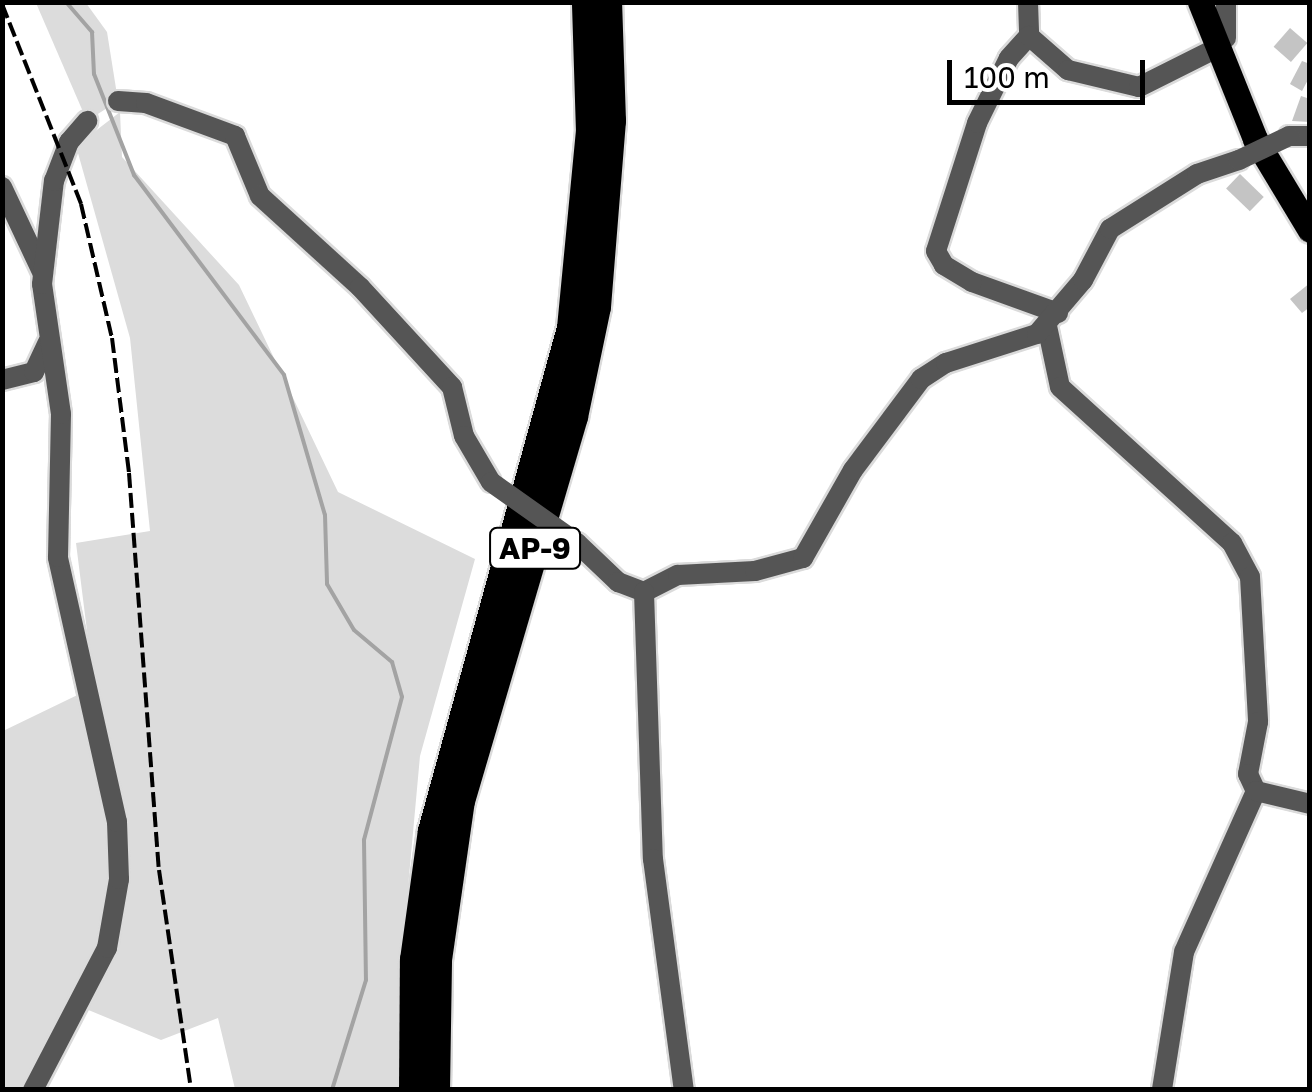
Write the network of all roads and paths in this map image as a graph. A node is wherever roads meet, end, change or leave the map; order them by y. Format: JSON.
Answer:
{"nodes":[{"id":1,"x":586,"y":2,"type":"edge"},
{"id":2,"x":608,"y":2,"type":"edge"},
{"id":3,"x":1028,"y":2,"type":"edge"},
{"id":4,"x":1200,"y":2,"type":"edge"},
{"id":5,"x":1214,"y":2,"type":"edge"},
{"id":6,"x":1226,"y":2,"type":"edge"},
{"id":7,"x":1028,"y":36,"type":"junction"},
{"id":8,"x":1221,"y":43,"type":"junction"},
{"id":9,"x":118,"y":101,"type":"dead end"},
{"id":10,"x":88,"y":121,"type":"dead end"},
{"id":11,"x":1299,"y":136,"type":"edge"},
{"id":12,"x":2,"y":187,"type":"edge"},
{"id":13,"x":1310,"y":208,"type":"edge"},
{"id":14,"x":1310,"y":230,"type":"edge"},
{"id":15,"x":43,"y":274,"type":"junction"},
{"id":16,"x":1053,"y":320,"type":"junction"},
{"id":17,"x":47,"y":344,"type":"junction"},
{"id":18,"x":2,"y":380,"type":"edge"},
{"id":19,"x":644,"y":592,"type":"junction"},
{"id":20,"x":1256,"y":791,"type":"junction"},
{"id":21,"x":1310,"y":804,"type":"edge"},
{"id":22,"x":33,"y":1090,"type":"edge"},
{"id":23,"x":413,"y":1090,"type":"edge"},
{"id":24,"x":436,"y":1090,"type":"edge"},
{"id":25,"x":684,"y":1090,"type":"edge"},
{"id":26,"x":1162,"y":1090,"type":"edge"}],
"edges":[{"from":1,"to":23,"type":"highway","number":"AP-9"},
{"from":2,"to":24,"type":"highway","number":"AP-9"},
{"from":3,"to":7,"type":"street"},
{"from":4,"to":8,"type":"main road"},
{"from":5,"to":8,"type":"main road"},
{"from":6,"to":8,"type":"street"},
{"from":7,"to":8,"type":"street"},
{"from":7,"to":16,"type":"street"},
{"from":8,"to":13,"type":"main road"},
{"from":8,"to":14,"type":"main road"},
{"from":9,"to":19,"type":"street","bridge":true},
{"from":10,"to":15,"type":"street"},
{"from":11,"to":16,"type":"street","bridge":true},
{"from":12,"to":15,"type":"street"},
{"from":15,"to":17,"type":"street"},
{"from":16,"to":19,"type":"street"},
{"from":16,"to":20,"type":"street"},
{"from":17,"to":18,"type":"street"},
{"from":17,"to":22,"type":"street"},
{"from":19,"to":25,"type":"street"},
{"from":20,"to":21,"type":"street"},
{"from":20,"to":26,"type":"street"}]}
